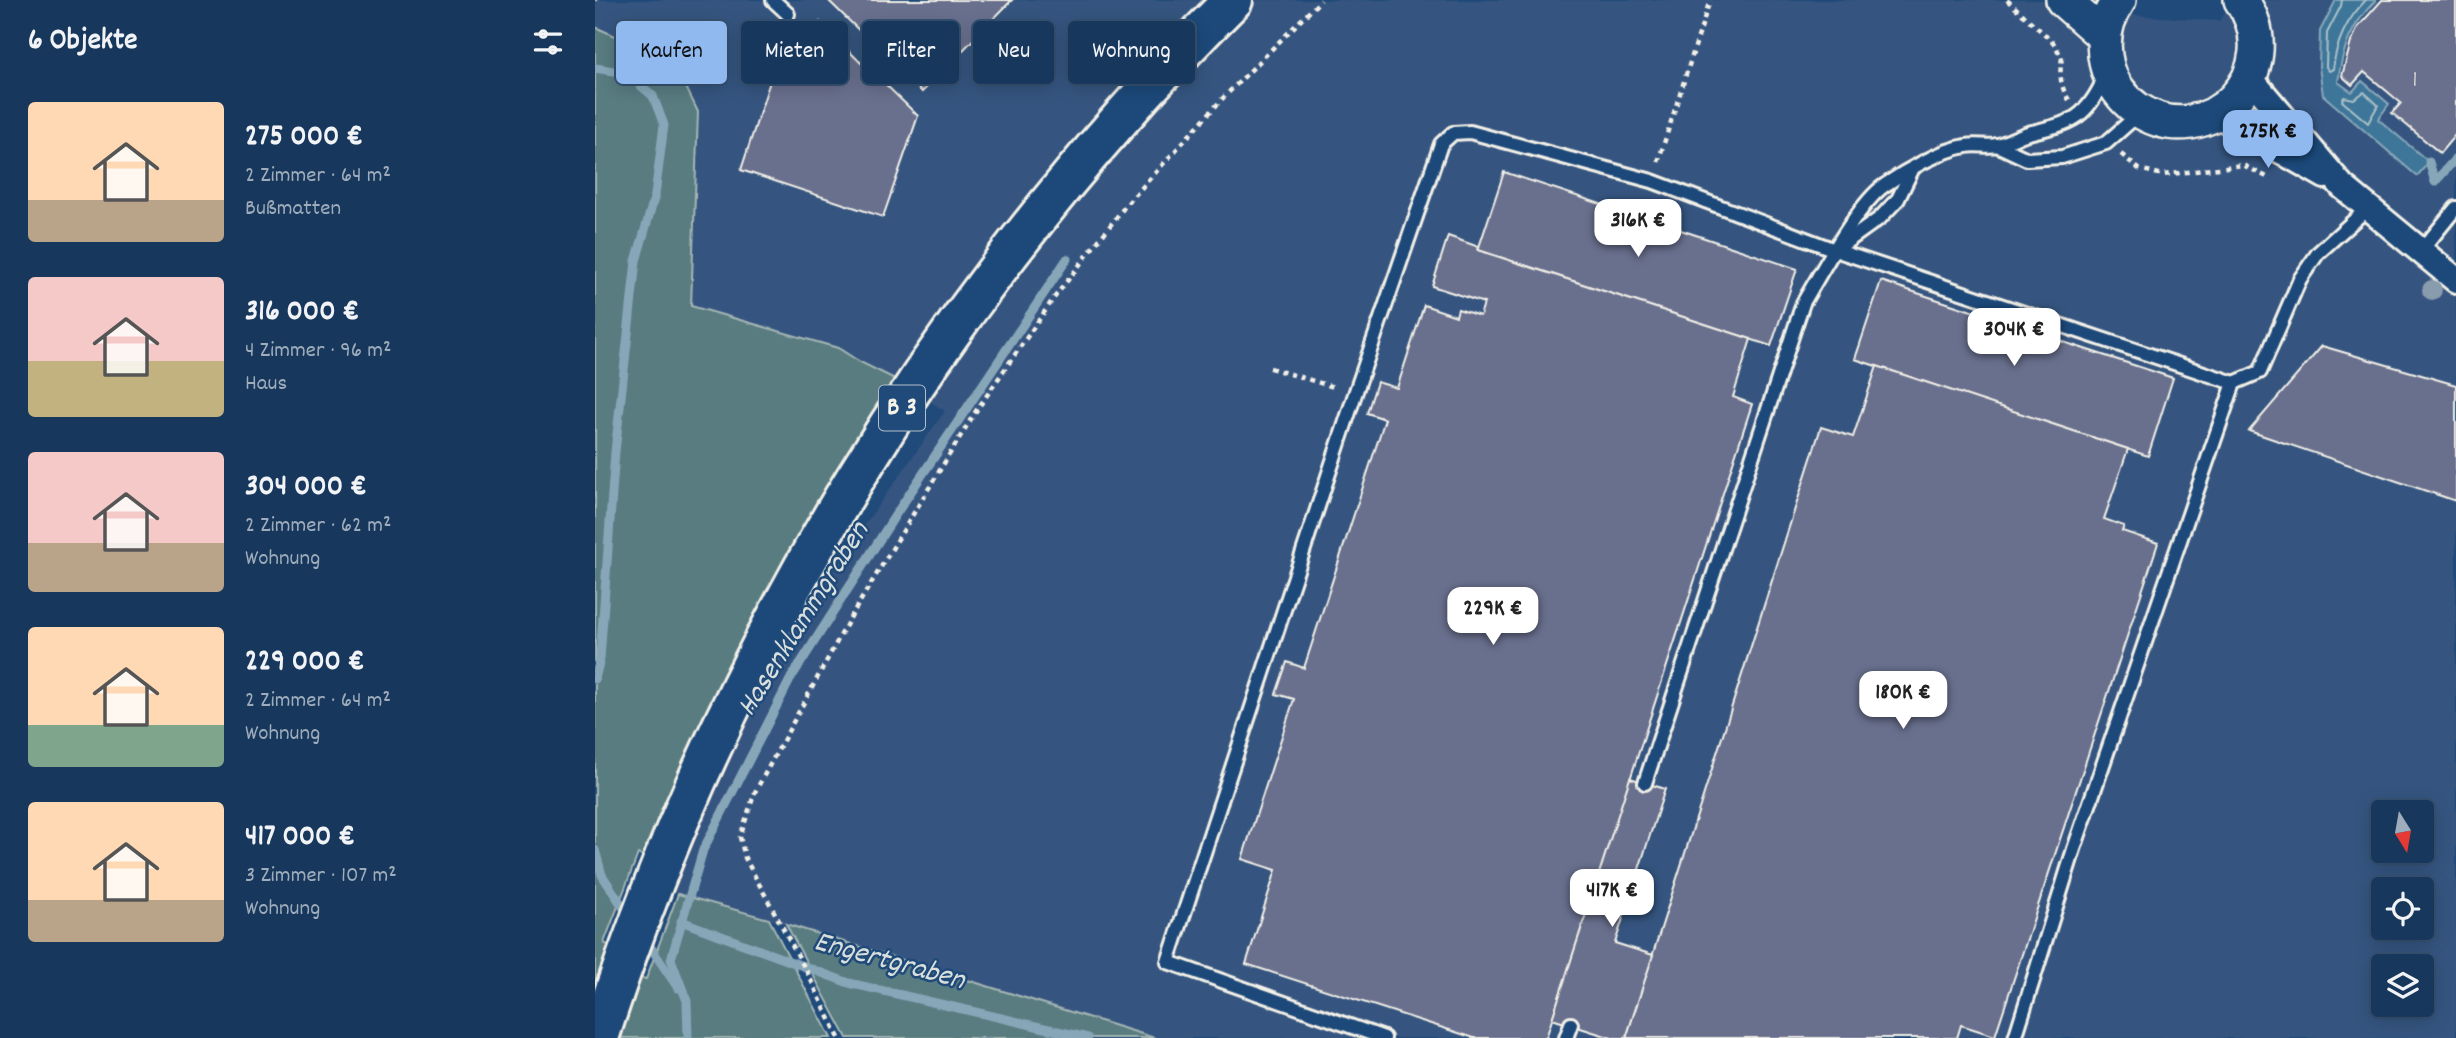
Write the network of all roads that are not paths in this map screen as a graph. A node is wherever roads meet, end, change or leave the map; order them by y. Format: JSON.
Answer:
{"nodes":[{"id":1,"x":773,"y":0,"type":"edge"},
{"id":2,"x":1233,"y":0,"type":"edge"},
{"id":3,"x":2063,"y":0,"type":"edge"},
{"id":4,"x":2119,"y":0,"type":"edge"},
{"id":5,"x":2252,"y":6,"type":"edge"},
{"id":6,"x":788,"y":14,"type":"dead end"},
{"id":7,"x":2104,"y":36,"type":"junction"},
{"id":8,"x":2108,"y":71,"type":"junction"},
{"id":9,"x":2250,"y":78,"type":"junction"},
{"id":10,"x":2142,"y":112,"type":"junction"},
{"id":11,"x":2216,"y":114,"type":"junction"},
{"id":12,"x":1997,"y":145,"type":"junction"},
{"id":13,"x":1912,"y":170,"type":"junction"},
{"id":14,"x":2342,"y":186,"type":"junction"},
{"id":15,"x":2368,"y":208,"type":"junction"},
{"id":16,"x":2456,"y":208,"type":"edge"},
{"id":17,"x":1835,"y":250,"type":"junction"},
{"id":18,"x":2421,"y":251,"type":"junction"},
{"id":19,"x":2456,"y":280,"type":"edge"},
{"id":20,"x":2234,"y":383,"type":"junction"},
{"id":21,"x":1645,"y":783,"type":"dead end"},
{"id":22,"x":1571,"y":1024,"type":"dead end"},
{"id":23,"x":599,"y":1038,"type":"edge"},
{"id":24,"x":1384,"y":1038,"type":"edge"},
{"id":25,"x":1566,"y":1038,"type":"edge"},
{"id":26,"x":2015,"y":1038,"type":"edge"}],
"edges":[{"from":1,"to":6,"type":"lane"},
{"from":2,"to":23,"type":"main road","number":"B 3"},
{"from":3,"to":7,"type":"main road"},
{"from":4,"to":7,"type":"main road"},
{"from":5,"to":9,"type":"main road"},
{"from":7,"to":8,"type":"main road"},
{"from":8,"to":10,"type":"main road"},
{"from":8,"to":12,"type":"lane"},
{"from":9,"to":11,"type":"main road"},
{"from":9,"to":14,"type":"street"},
{"from":10,"to":11,"type":"main road"},
{"from":10,"to":12,"type":"lane"},
{"from":11,"to":14,"type":"street"},
{"from":12,"to":13,"type":"lane"},
{"from":13,"to":17,"type":"lane"},
{"from":13,"to":17,"type":"lane"},
{"from":14,"to":15,"type":"street"},
{"from":15,"to":18,"type":"street"},
{"from":15,"to":20,"type":"lane"},
{"from":16,"to":18,"type":"lane"},
{"from":17,"to":20,"type":"lane"},
{"from":17,"to":21,"type":"lane"},
{"from":17,"to":24,"type":"lane"},
{"from":18,"to":19,"type":"street"},
{"from":20,"to":26,"type":"lane"},
{"from":22,"to":25,"type":"lane"}]}
